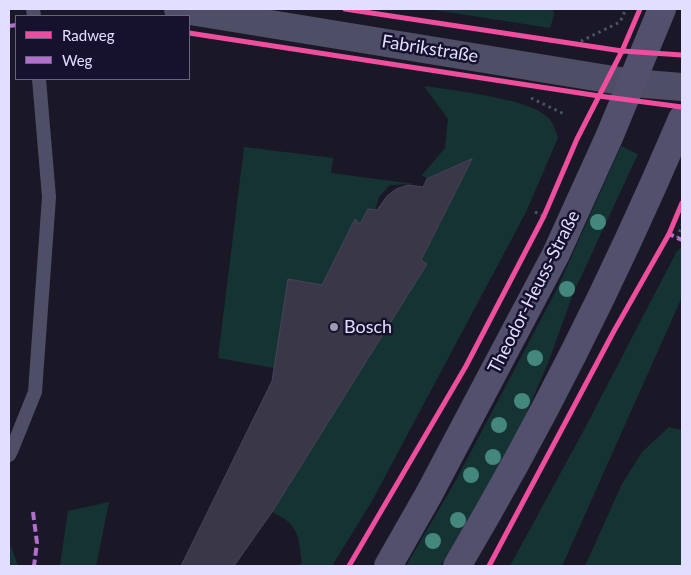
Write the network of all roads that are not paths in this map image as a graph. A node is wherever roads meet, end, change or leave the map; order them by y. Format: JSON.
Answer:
{"nodes":[{"id":1,"x":178,"y":9,"type":"edge"},
{"id":2,"x":662,"y":9,"type":"edge"},
{"id":3,"x":39,"y":80,"type":"edge"},
{"id":4,"x":632,"y":83,"type":"junction"},
{"id":5,"x":682,"y":87,"type":"edge"},
{"id":6,"x":682,"y":119,"type":"edge"},
{"id":7,"x":9,"y":455,"type":"edge"},
{"id":8,"x":388,"y":566,"type":"edge"},
{"id":9,"x":457,"y":566,"type":"edge"}],
"edges":[{"from":1,"to":4,"type":"street","name":"Fabrikstraße"},
{"from":2,"to":4,"type":"main road","name":"Theodor-Heuss-Straße"},
{"from":3,"to":7,"type":"lane"},
{"from":4,"to":5,"type":"street","name":"Fabrikstraße"},
{"from":4,"to":8,"type":"main road","name":"Theodor-Heuss-Straße"},
{"from":6,"to":9,"type":"main road"}]}
